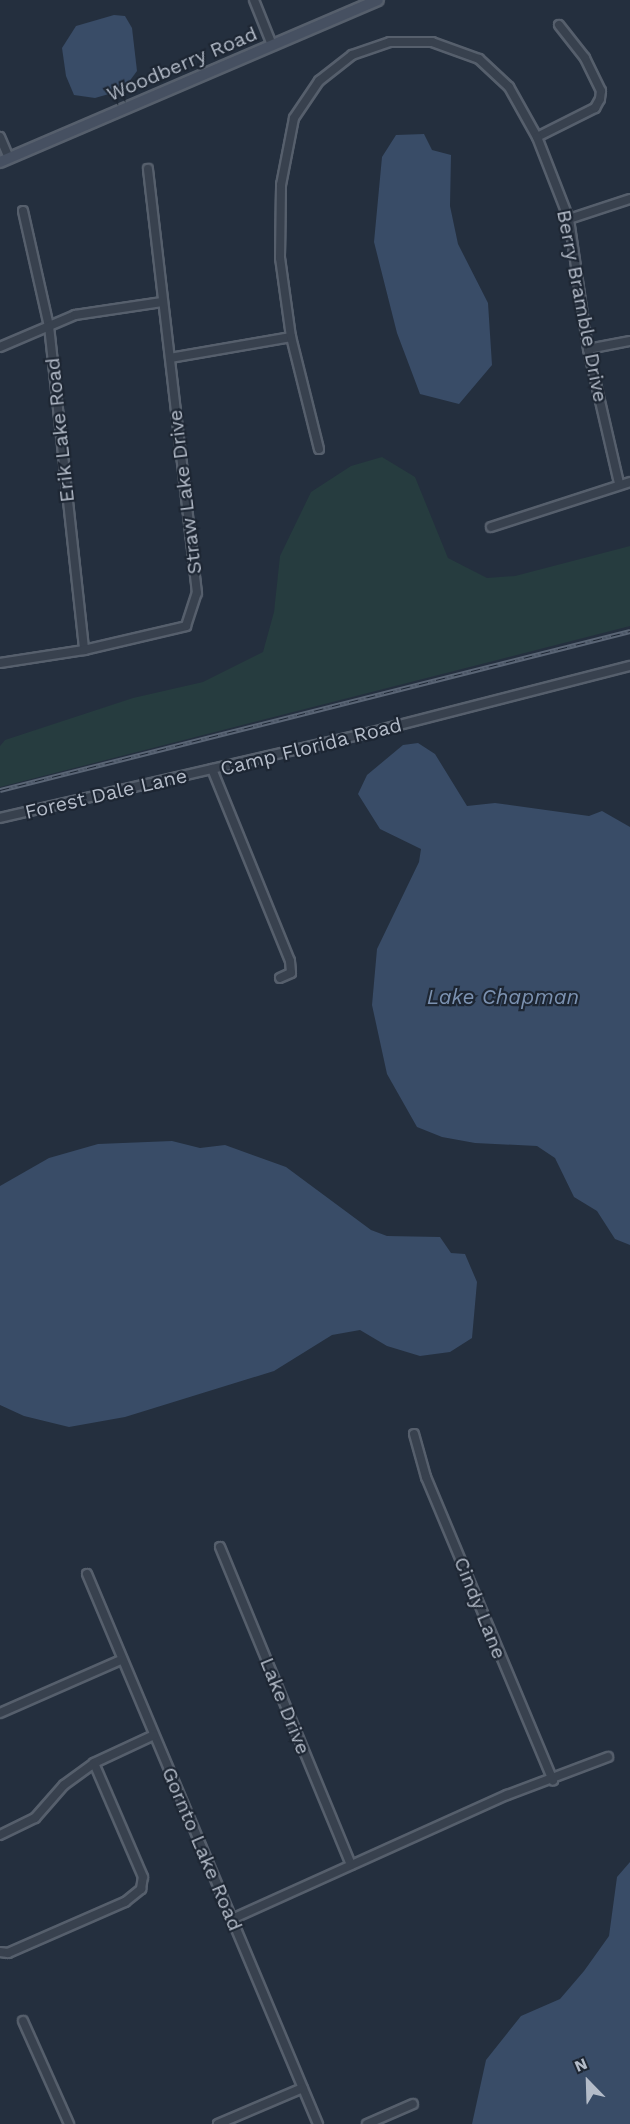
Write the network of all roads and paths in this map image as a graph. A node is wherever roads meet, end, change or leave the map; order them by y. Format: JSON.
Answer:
{"nodes":[{"id":1,"x":254,"y":0,"type":"edge"},
{"id":2,"x":378,"y":0,"type":"edge"},
{"id":3,"x":559,"y":25,"type":"dead end"},
{"id":4,"x":272,"y":45,"type":"junction"},
{"id":5,"x":0,"y":137,"type":"edge"},
{"id":6,"x":537,"y":137,"type":"junction"},
{"id":7,"x":4,"y":160,"type":"edge"},
{"id":8,"x":148,"y":169,"type":"dead end"},
{"id":9,"x":630,"y":199,"type":"edge"},
{"id":10,"x":23,"y":211,"type":"dead end"},
{"id":11,"x":569,"y":219,"type":"junction"},
{"id":12,"x":162,"y":302,"type":"junction"},
{"id":13,"x":49,"y":326,"type":"junction"},
{"id":14,"x":291,"y":337,"type":"junction"},
{"id":15,"x":630,"y":341,"type":"edge"},
{"id":16,"x":0,"y":346,"type":"edge"},
{"id":17,"x":588,"y":349,"type":"junction"},
{"id":18,"x":170,"y":358,"type":"junction"},
{"id":19,"x":319,"y":449,"type":"dead end"},
{"id":20,"x":630,"y":482,"type":"edge"},
{"id":21,"x":620,"y":483,"type":"junction"},
{"id":22,"x":491,"y":527,"type":"dead end"},
{"id":23,"x":84,"y":650,"type":"junction"},
{"id":24,"x":0,"y":663,"type":"edge"},
{"id":25,"x":630,"y":666,"type":"edge"},
{"id":26,"x":212,"y":769,"type":"junction"},
{"id":27,"x":0,"y":818,"type":"edge"},
{"id":28,"x":280,"y":978,"type":"dead end"},
{"id":29,"x":414,"y":1434,"type":"dead end"},
{"id":30,"x":220,"y":1547,"type":"dead end"},
{"id":31,"x":87,"y":1574,"type":"dead end"},
{"id":32,"x":121,"y":1660,"type":"junction"},
{"id":33,"x":0,"y":1713,"type":"edge"},
{"id":34,"x":154,"y":1735,"type":"junction"},
{"id":35,"x":608,"y":1757,"type":"dead end"},
{"id":36,"x":94,"y":1763,"type":"junction"},
{"id":37,"x":553,"y":1780,"type":"junction"},
{"id":38,"x":0,"y":1835,"type":"edge"},
{"id":39,"x":351,"y":1865,"type":"junction"},
{"id":40,"x":232,"y":1919,"type":"junction"},
{"id":41,"x":0,"y":1952,"type":"edge"},
{"id":42,"x":22,"y":2021,"type":"dead end"},
{"id":43,"x":303,"y":2088,"type":"junction"},
{"id":44,"x":413,"y":2104,"type":"dead end"},
{"id":45,"x":69,"y":2124,"type":"edge"},
{"id":46,"x":218,"y":2124,"type":"edge"},
{"id":47,"x":318,"y":2124,"type":"edge"},
{"id":48,"x":367,"y":2124,"type":"edge"}],
"edges":[{"from":1,"to":4,"type":"street"},
{"from":2,"to":4,"type":"street","name":"Woodberry Road"},
{"from":3,"to":6,"type":"street"},
{"from":4,"to":7,"type":"street","name":"Woodberry Road"},
{"from":5,"to":7,"type":"street"},
{"from":6,"to":11,"type":"street","name":"Berry Bramble Drive"},
{"from":6,"to":14,"type":"street","name":"Berry Bramble Drive"},
{"from":8,"to":12,"type":"street","name":"Straw Lake Drive"},
{"from":9,"to":11,"type":"street"},
{"from":10,"to":13,"type":"street","name":"Erik Lake Road"},
{"from":11,"to":17,"type":"street","name":"Berry Bramble Drive"},
{"from":12,"to":13,"type":"street"},
{"from":12,"to":18,"type":"street","name":"Straw Lake Drive"},
{"from":13,"to":16,"type":"street"},
{"from":13,"to":23,"type":"street","name":"Erik Lake Road"},
{"from":14,"to":18,"type":"street"},
{"from":14,"to":19,"type":"street","name":"Berry Bramble Drive"},
{"from":15,"to":17,"type":"street"},
{"from":17,"to":21,"type":"street","name":"Berry Bramble Drive"},
{"from":18,"to":23,"type":"street","name":"Straw Lake Drive"},
{"from":20,"to":21,"type":"street"},
{"from":21,"to":22,"type":"street"},
{"from":23,"to":24,"type":"street","name":"Straw Lake Drive"},
{"from":25,"to":26,"type":"street","name":"Camp Florida Road"},
{"from":26,"to":27,"type":"street","name":"Forest Dale Lane"},
{"from":26,"to":28,"type":"street","name":"Camp Florida Road"},
{"from":29,"to":37,"type":"street","name":"Cindy Lane"},
{"from":30,"to":39,"type":"street","name":"Lake Drive"},
{"from":31,"to":32,"type":"street","name":"Gornto Lake Road"},
{"from":32,"to":33,"type":"street"},
{"from":32,"to":34,"type":"street","name":"Gornto Lake Road"},
{"from":34,"to":36,"type":"street"},
{"from":34,"to":40,"type":"street","name":"Gornto Lake Road"},
{"from":35,"to":37,"type":"street"},
{"from":36,"to":38,"type":"street"},
{"from":36,"to":41,"type":"street"},
{"from":37,"to":39,"type":"street"},
{"from":39,"to":40,"type":"street"},
{"from":40,"to":43,"type":"street","name":"Gornto Lake Road"},
{"from":42,"to":45,"type":"street"},
{"from":43,"to":46,"type":"street"},
{"from":43,"to":47,"type":"street","name":"Gornto Lake Road"},
{"from":44,"to":48,"type":"street"}]}
